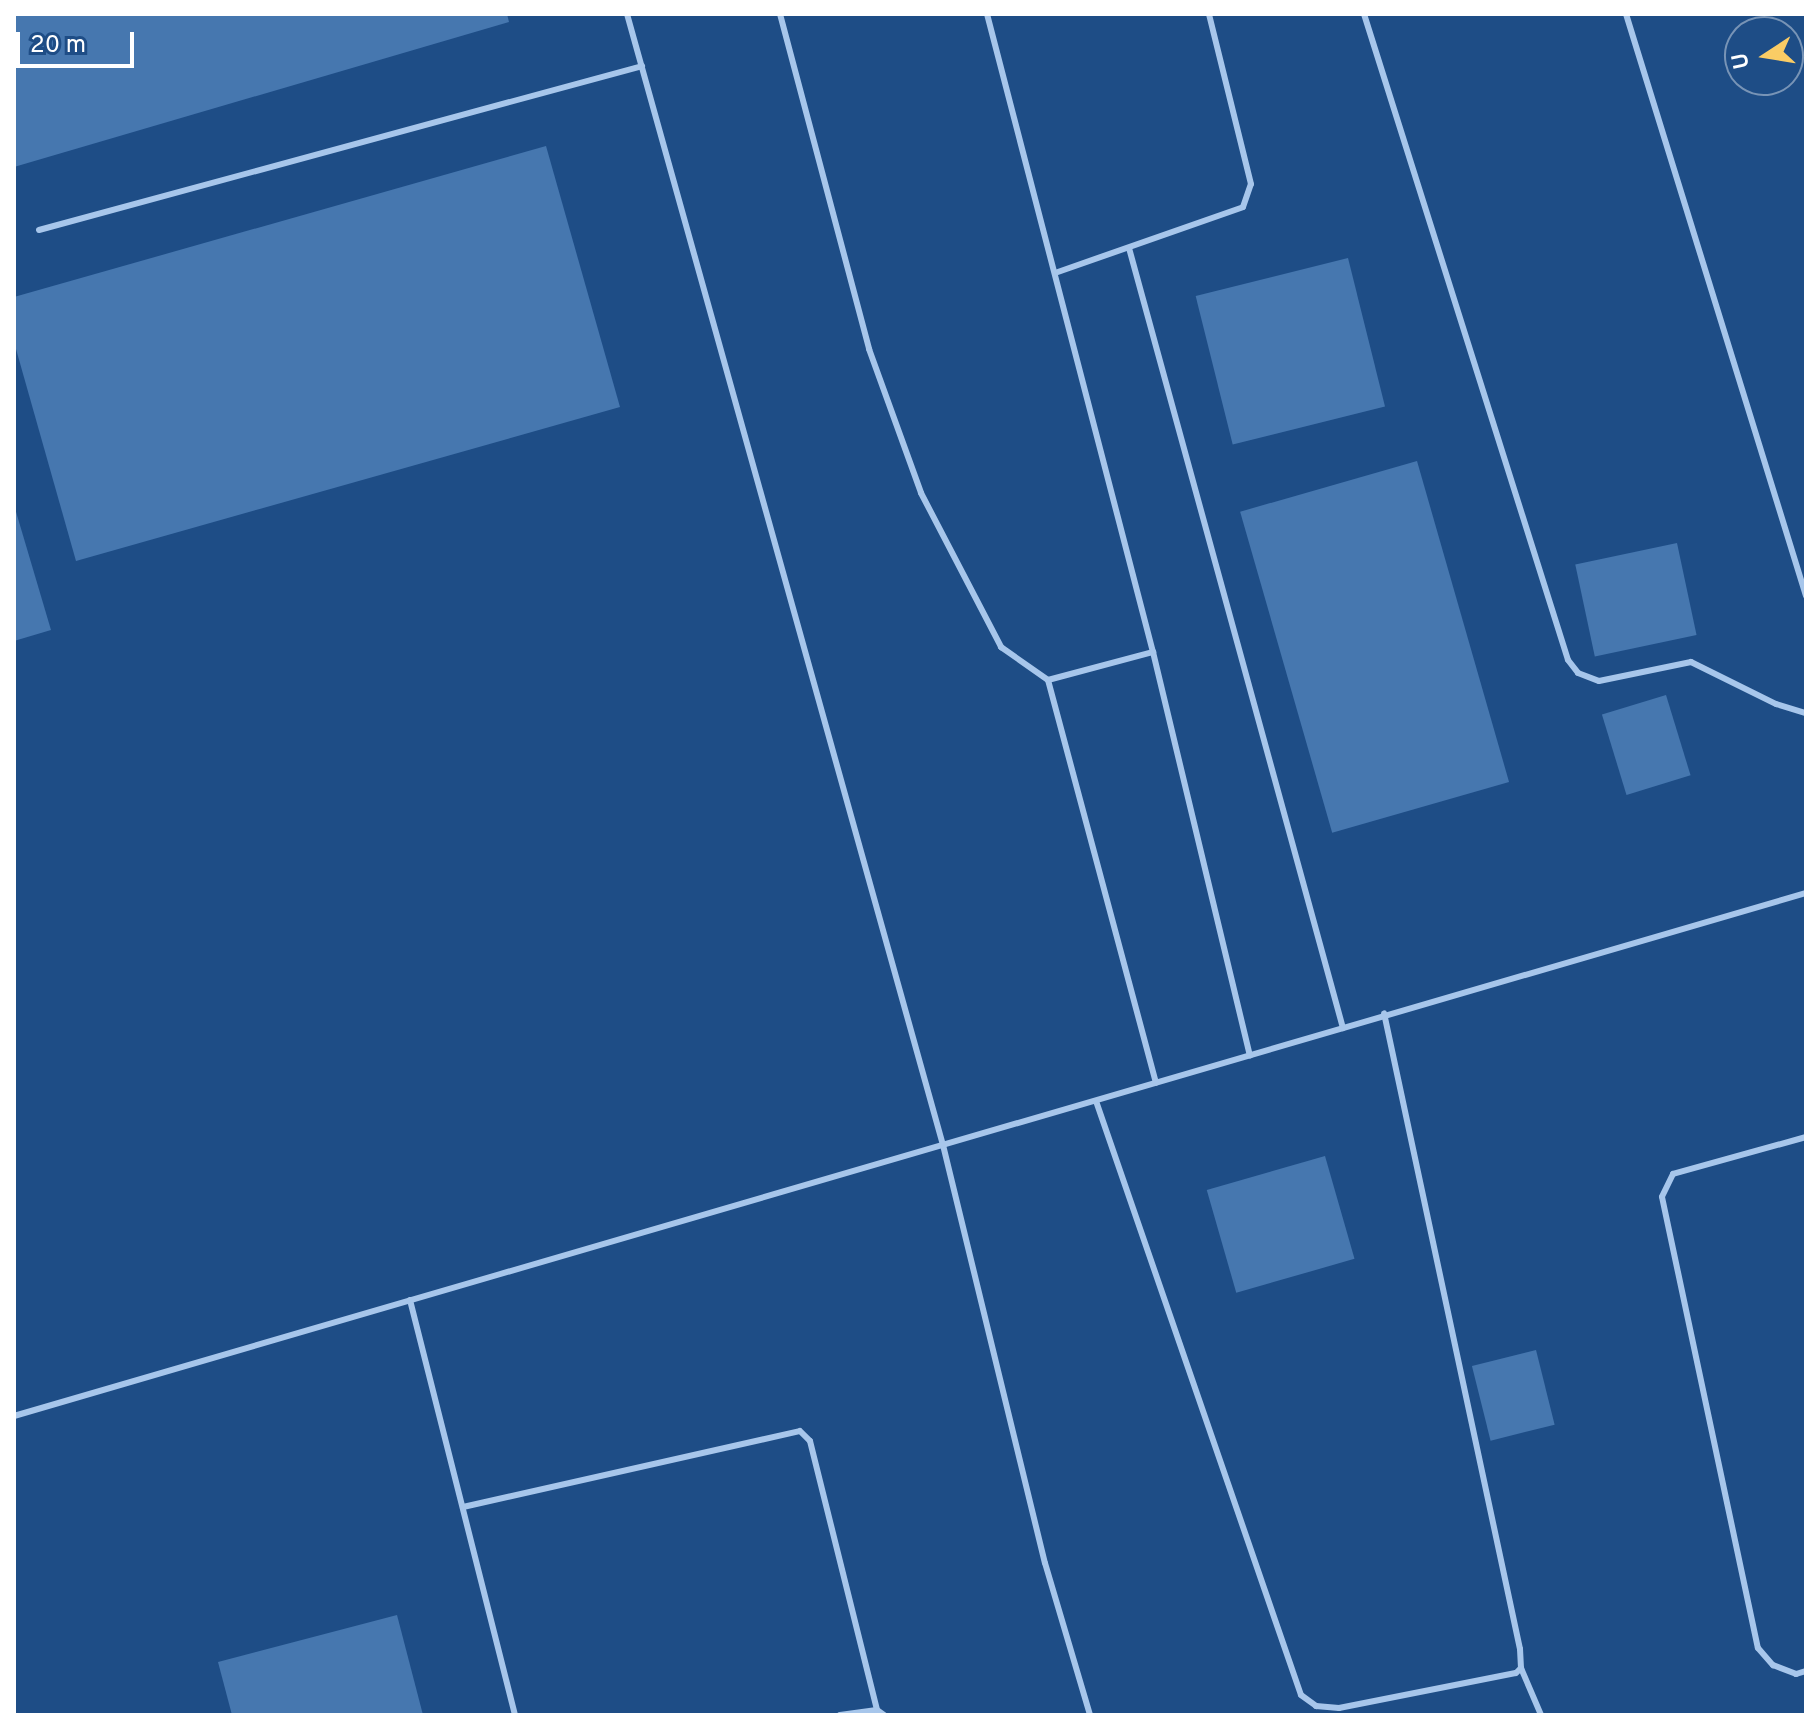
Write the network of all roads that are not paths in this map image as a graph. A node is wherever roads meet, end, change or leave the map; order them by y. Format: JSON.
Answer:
{"nodes":[{"id":1,"x":627,"y":14,"type":"edge"},
{"id":2,"x":780,"y":14,"type":"edge"},
{"id":3,"x":987,"y":14,"type":"edge"},
{"id":4,"x":1209,"y":14,"type":"edge"},
{"id":5,"x":1364,"y":14,"type":"edge"},
{"id":6,"x":1626,"y":14,"type":"edge"},
{"id":7,"x":642,"y":66,"type":"junction"},
{"id":8,"x":39,"y":230,"type":"dead end"},
{"id":9,"x":1129,"y":248,"type":"junction"},
{"id":10,"x":1055,"y":273,"type":"junction"},
{"id":11,"x":1806,"y":596,"type":"edge"},
{"id":12,"x":1153,"y":652,"type":"junction"},
{"id":13,"x":1048,"y":680,"type":"junction"},
{"id":14,"x":1806,"y":713,"type":"edge"},
{"id":15,"x":1806,"y":893,"type":"edge"},
{"id":16,"x":1384,"y":1013,"type":"junction"},
{"id":17,"x":1343,"y":1028,"type":"junction"},
{"id":18,"x":1250,"y":1055,"type":"junction"},
{"id":19,"x":1156,"y":1083,"type":"junction"},
{"id":20,"x":1096,"y":1101,"type":"junction"},
{"id":21,"x":1806,"y":1137,"type":"edge"},
{"id":22,"x":943,"y":1145,"type":"junction"},
{"id":23,"x":410,"y":1300,"type":"junction"},
{"id":24,"x":14,"y":1416,"type":"edge"},
{"id":25,"x":463,"y":1507,"type":"junction"},
{"id":26,"x":1521,"y":1668,"type":"junction"},
{"id":27,"x":1806,"y":1671,"type":"edge"},
{"id":28,"x":1313,"y":1704,"type":"junction"},
{"id":29,"x":877,"y":1710,"type":"junction"},
{"id":30,"x":515,"y":1715,"type":"edge"},
{"id":31,"x":840,"y":1715,"type":"edge"},
{"id":32,"x":884,"y":1715,"type":"edge"},
{"id":33,"x":1090,"y":1715,"type":"edge"},
{"id":34,"x":1314,"y":1715,"type":"edge"},
{"id":35,"x":1541,"y":1715,"type":"edge"}],
"edges":[{"from":1,"to":7,"type":"lane"},
{"from":2,"to":13,"type":"lane"},
{"from":3,"to":10,"type":"lane"},
{"from":4,"to":9,"type":"lane"},
{"from":5,"to":14,"type":"lane"},
{"from":6,"to":11,"type":"lane"},
{"from":7,"to":8,"type":"lane"},
{"from":7,"to":22,"type":"lane"},
{"from":9,"to":10,"type":"lane"},
{"from":9,"to":17,"type":"lane"},
{"from":10,"to":12,"type":"lane"},
{"from":12,"to":13,"type":"lane"},
{"from":12,"to":18,"type":"lane"},
{"from":13,"to":19,"type":"lane"},
{"from":15,"to":16,"type":"lane"},
{"from":16,"to":17,"type":"lane"},
{"from":16,"to":26,"type":"lane"},
{"from":17,"to":18,"type":"lane"},
{"from":18,"to":19,"type":"lane"},
{"from":19,"to":20,"type":"lane"},
{"from":20,"to":22,"type":"lane"},
{"from":20,"to":28,"type":"lane"},
{"from":21,"to":27,"type":"lane"},
{"from":22,"to":23,"type":"lane"},
{"from":22,"to":33,"type":"lane"},
{"from":23,"to":24,"type":"lane"},
{"from":23,"to":25,"type":"lane"},
{"from":25,"to":29,"type":"lane"},
{"from":25,"to":30,"type":"lane"},
{"from":26,"to":28,"type":"lane"},
{"from":26,"to":35,"type":"lane"},
{"from":28,"to":34,"type":"lane"},
{"from":29,"to":31,"type":"lane"},
{"from":29,"to":32,"type":"lane"}]}
